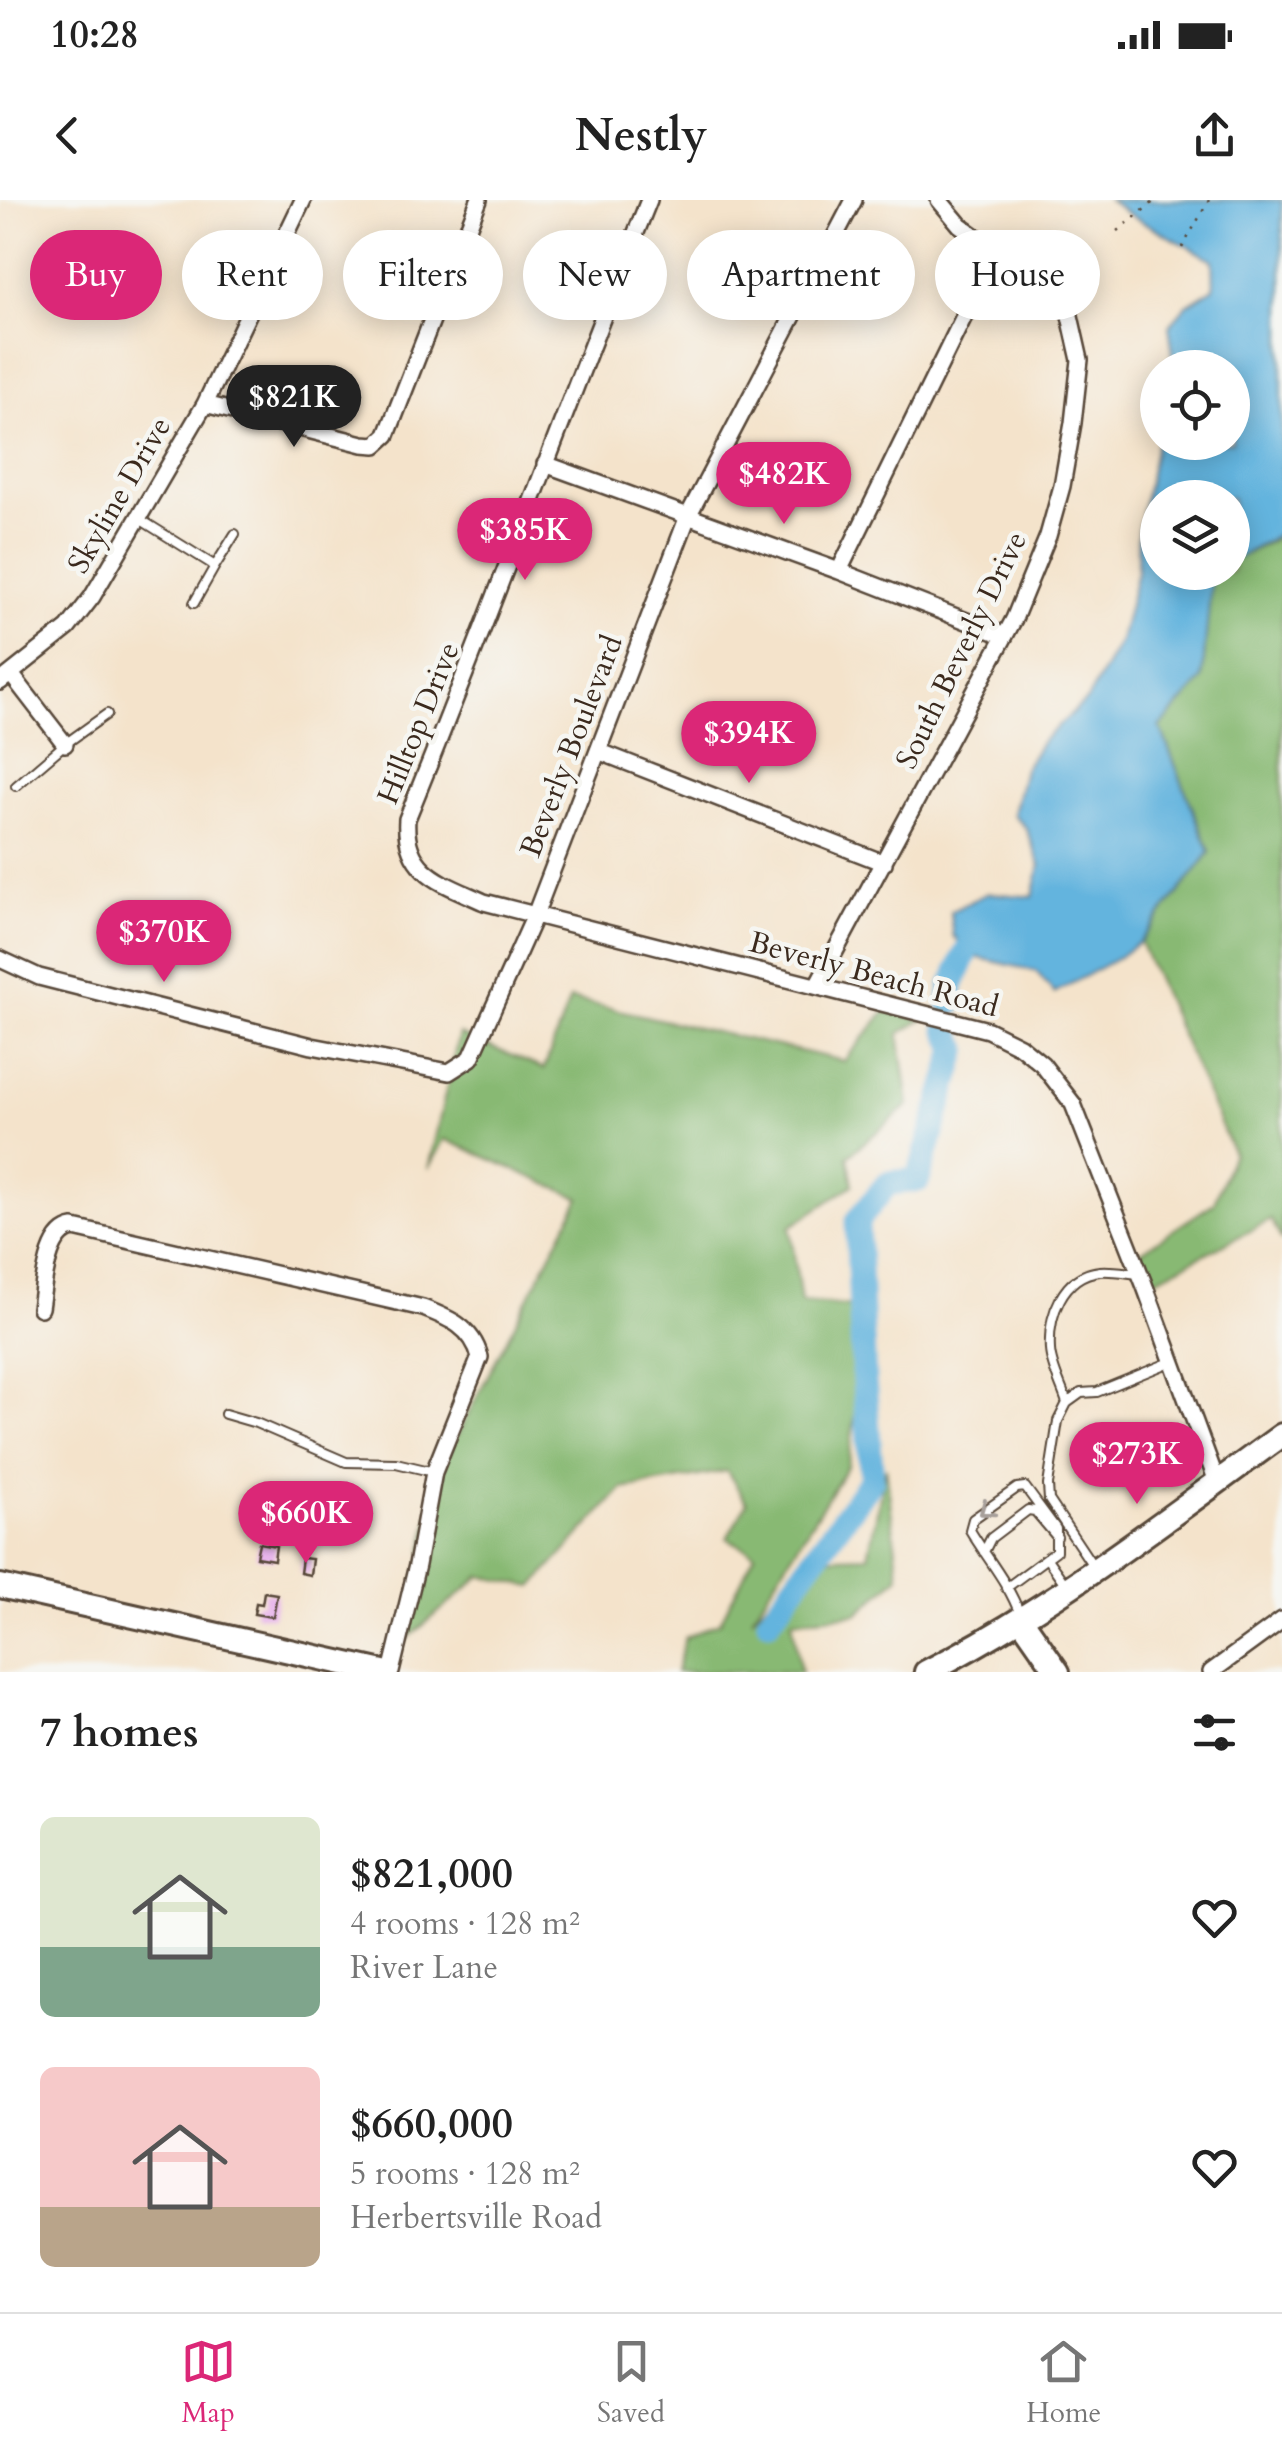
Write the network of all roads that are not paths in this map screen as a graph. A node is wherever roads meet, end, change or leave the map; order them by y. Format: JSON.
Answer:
{"nodes":[{"id":1,"x":303,"y":200,"type":"edge"},
{"id":2,"x":479,"y":200,"type":"edge"},
{"id":3,"x":649,"y":200,"type":"edge"},
{"id":4,"x":854,"y":200,"type":"edge"},
{"id":5,"x":939,"y":200,"type":"edge"},
{"id":6,"x":967,"y":230,"type":"edge"},
{"id":7,"x":962,"y":320,"type":"edge"},
{"id":8,"x":1071,"y":320,"type":"edge"},
{"id":9,"x":204,"y":404,"type":"junction"},
{"id":10,"x":545,"y":464,"type":"junction"},
{"id":11,"x":688,"y":516,"type":"junction"},
{"id":12,"x":138,"y":518,"type":"junction"},
{"id":13,"x":235,"y":534,"type":"dead end"},
{"id":14,"x":215,"y":566,"type":"junction"},
{"id":15,"x":839,"y":571,"type":"junction"},
{"id":16,"x":194,"y":603,"type":"dead end"},
{"id":17,"x":1005,"y":636,"type":"junction"},
{"id":18,"x":5,"y":678,"type":"edge"},
{"id":19,"x":107,"y":714,"type":"dead end"},
{"id":20,"x":65,"y":744,"type":"junction"},
{"id":21,"x":598,"y":751,"type":"junction"},
{"id":22,"x":16,"y":786,"type":"dead end"},
{"id":23,"x":884,"y":863,"type":"junction"},
{"id":24,"x":535,"y":915,"type":"junction"},
{"id":25,"x":0,"y":959,"type":"edge"},
{"id":26,"x":816,"y":985,"type":"junction"},
{"id":27,"x":1140,"y":1274,"type":"junction"},
{"id":28,"x":40,"y":1308,"type":"dead end"},
{"id":29,"x":1172,"y":1360,"type":"junction"},
{"id":30,"x":1068,"y":1403,"type":"junction"},
{"id":31,"x":225,"y":1414,"type":"dead end"},
{"id":32,"x":1282,"y":1435,"type":"edge"},
{"id":33,"x":434,"y":1472,"type":"junction"},
{"id":34,"x":1217,"y":1482,"type":"junction"},
{"id":35,"x":1056,"y":1537,"type":"junction"},
{"id":36,"x":984,"y":1552,"type":"junction"},
{"id":37,"x":1048,"y":1560,"type":"junction"},
{"id":38,"x":1096,"y":1569,"type":"junction"},
{"id":39,"x":0,"y":1586,"type":"edge"},
{"id":40,"x":1006,"y":1588,"type":"junction"},
{"id":41,"x":1068,"y":1588,"type":"junction"},
{"id":42,"x":1021,"y":1619,"type":"junction"},
{"id":43,"x":1282,"y":1620,"type":"edge"},
{"id":44,"x":384,"y":1672,"type":"edge"},
{"id":45,"x":391,"y":1672,"type":"edge"},
{"id":46,"x":926,"y":1672,"type":"edge"},
{"id":47,"x":1058,"y":1672,"type":"edge"},
{"id":48,"x":1211,"y":1672,"type":"edge"}],
"edges":[{"from":1,"to":9,"type":"street","name":"Skyline Drive"},
{"from":2,"to":9,"type":"street"},
{"from":3,"to":10,"type":"street","name":"Hilltop Drive"},
{"from":4,"to":11,"type":"street","name":"Beverly Boulevard"},
{"from":5,"to":6,"type":"street","name":"South Beverly Drive"},
{"from":7,"to":15,"type":"street"},
{"from":8,"to":17,"type":"street","name":"South Beverly Drive"},
{"from":9,"to":12,"type":"street","name":"Skyline Drive"},
{"from":10,"to":11,"type":"street"},
{"from":10,"to":24,"type":"street","name":"Hilltop Drive"},
{"from":11,"to":15,"type":"street"},
{"from":11,"to":21,"type":"street","name":"Beverly Boulevard"},
{"from":12,"to":14,"type":"lane"},
{"from":12,"to":18,"type":"street","name":"Skyline Drive"},
{"from":13,"to":14,"type":"lane"},
{"from":14,"to":16,"type":"lane"},
{"from":15,"to":17,"type":"street"},
{"from":17,"to":23,"type":"street","name":"South Beverly Drive"},
{"from":18,"to":20,"type":"street"},
{"from":19,"to":20,"type":"lane"},
{"from":20,"to":22,"type":"lane"},
{"from":21,"to":23,"type":"street"},
{"from":21,"to":24,"type":"street","name":"Beverly Boulevard"},
{"from":23,"to":26,"type":"street","name":"South Beverly Drive"},
{"from":24,"to":25,"type":"street","name":"Beverly Boulevard"},
{"from":24,"to":26,"type":"street","name":"Beverly Beach Road"},
{"from":26,"to":27,"type":"street","name":"Beverly Beach Road"},
{"from":27,"to":29,"type":"street","name":"Beverly Beach Road"},
{"from":27,"to":30,"type":"lane"},
{"from":28,"to":33,"type":"street"},
{"from":29,"to":30,"type":"lane"},
{"from":29,"to":34,"type":"street","name":"Beverly Beach Road"},
{"from":30,"to":38,"type":"lane"},
{"from":31,"to":33,"type":"lane"},
{"from":32,"to":34,"type":"main road"},
{"from":33,"to":45,"type":"street"},
{"from":34,"to":38,"type":"main road"},
{"from":35,"to":36,"type":"lane"},
{"from":35,"to":36,"type":"lane","one_way":true},
{"from":35,"to":37,"type":"lane"},
{"from":36,"to":40,"type":"lane"},
{"from":37,"to":40,"type":"lane"},
{"from":37,"to":41,"type":"lane"},
{"from":38,"to":41,"type":"main road"},
{"from":39,"to":44,"type":"main road"},
{"from":40,"to":42,"type":"lane"},
{"from":41,"to":42,"type":"main road"},
{"from":42,"to":46,"type":"main road"},
{"from":42,"to":47,"type":"main road"},
{"from":43,"to":48,"type":"street"}]}
